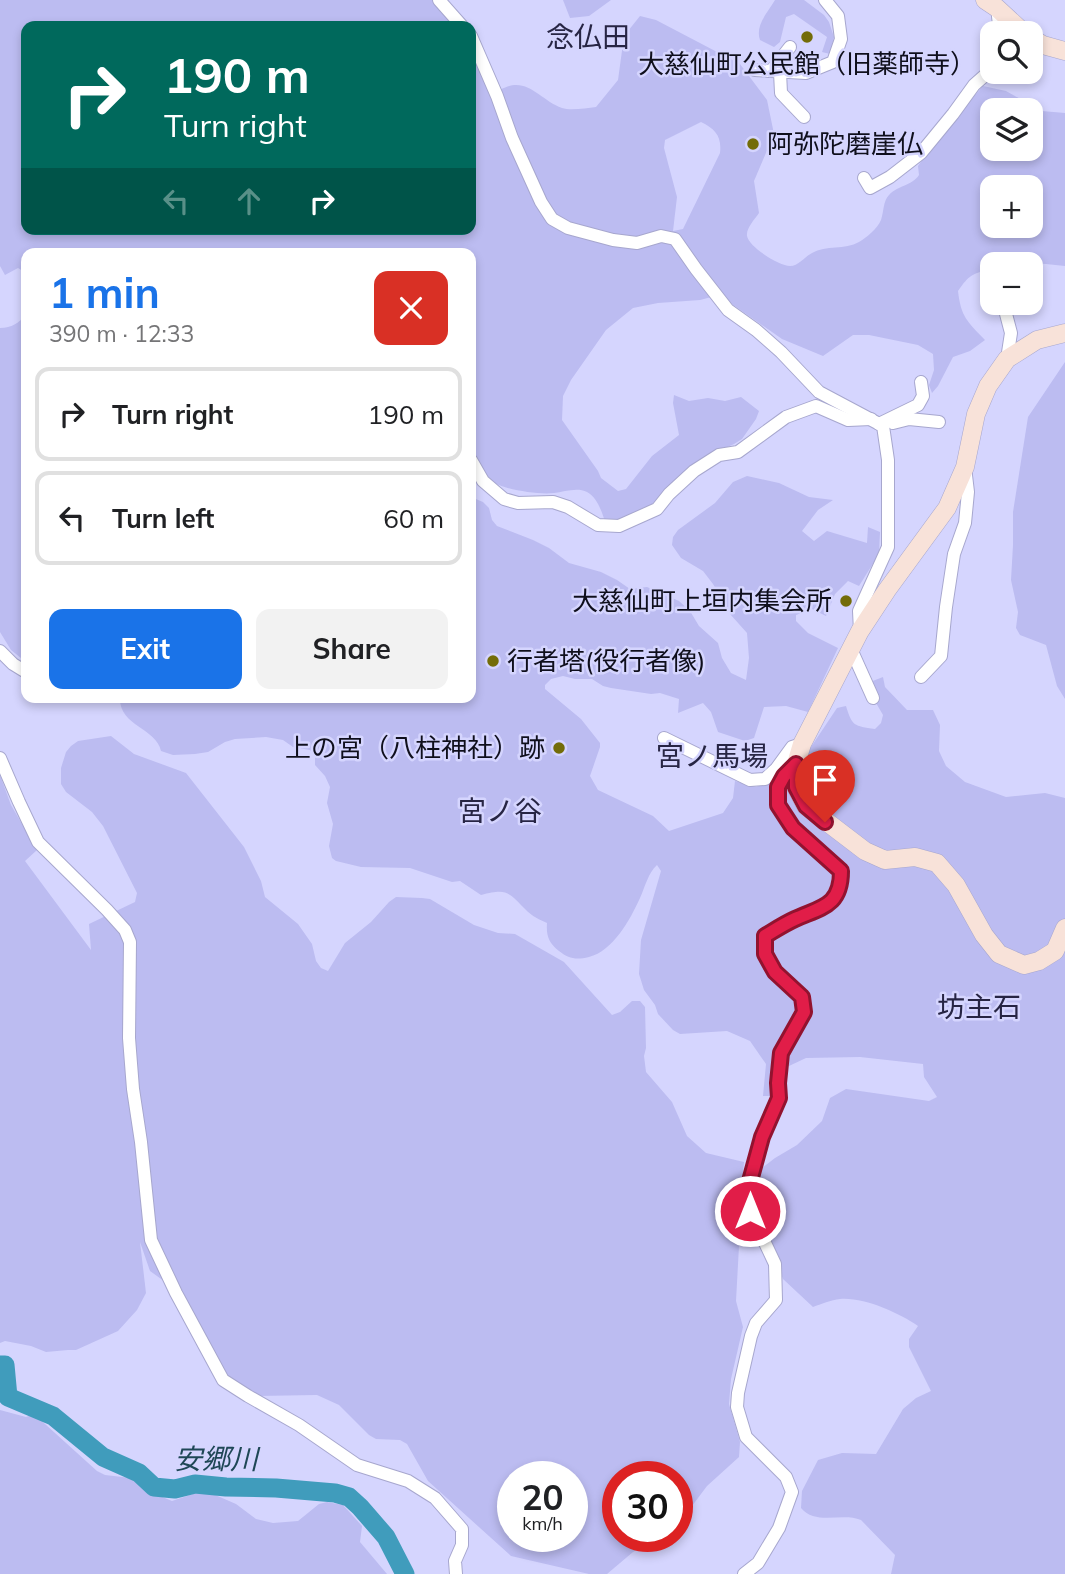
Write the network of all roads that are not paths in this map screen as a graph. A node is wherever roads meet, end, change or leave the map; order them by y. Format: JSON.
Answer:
{"nodes":[{"id":1,"x":439,"y":0,"type":"edge"},
{"id":2,"x":825,"y":0,"type":"edge"},
{"id":3,"x":991,"y":4,"type":"edge"},
{"id":4,"x":458,"y":21,"type":"edge"},
{"id":5,"x":996,"y":21,"type":"edge"},
{"id":6,"x":1010,"y":21,"type":"edge"},
{"id":7,"x":1043,"y":45,"type":"edge"},
{"id":8,"x":790,"y":47,"type":"dead end"},
{"id":9,"x":476,"y":48,"type":"edge"},
{"id":10,"x":1065,"y":51,"type":"edge"},
{"id":11,"x":755,"y":70,"type":"dead end"},
{"id":12,"x":776,"y":71,"type":"junction"},
{"id":13,"x":980,"y":80,"type":"edge"},
{"id":14,"x":804,"y":117,"type":"dead end"},
{"id":15,"x":864,"y":178,"type":"dead end"},
{"id":16,"x":1006,"y":315,"type":"edge"},
{"id":17,"x":1065,"y":332,"type":"edge"},
{"id":18,"x":1007,"y":359,"type":"junction"},
{"id":19,"x":920,"y":382,"type":"dead end"},
{"id":20,"x":939,"y":422,"type":"dead end"},
{"id":21,"x":877,"y":423,"type":"junction"},
{"id":22,"x":965,"y":467,"type":"junction"},
{"id":23,"x":476,"y":469,"type":"edge"},
{"id":24,"x":860,"y":631,"type":"junction"},
{"id":25,"x":851,"y":649,"type":"junction"},
{"id":26,"x":0,"y":651,"type":"edge"},
{"id":27,"x":21,"y":669,"type":"edge"},
{"id":28,"x":921,"y":677,"type":"dead end"},
{"id":29,"x":873,"y":698,"type":"dead end"},
{"id":30,"x":664,"y":738,"type":"dead end"},
{"id":31,"x":802,"y":744,"type":"junction"},
{"id":32,"x":0,"y":758,"type":"edge"},
{"id":33,"x":796,"y":764,"type":"junction"},
{"id":34,"x":1065,"y":928,"type":"edge"},
{"id":35,"x":456,"y":1574,"type":"edge"},
{"id":36,"x":744,"y":1574,"type":"edge"}],
"edges":[{"from":1,"to":4,"type":"street"},
{"from":2,"to":12,"type":"street"},
{"from":3,"to":5,"type":"street"},
{"from":3,"to":6,"type":"main road"},
{"from":7,"to":10,"type":"main road"},
{"from":8,"to":12,"type":"street"},
{"from":9,"to":21,"type":"street"},
{"from":11,"to":12,"type":"street"},
{"from":12,"to":14,"type":"street"},
{"from":13,"to":15,"type":"street"},
{"from":16,"to":18,"type":"street"},
{"from":17,"to":18,"type":"main road"},
{"from":18,"to":22,"type":"main road"},
{"from":19,"to":21,"type":"street"},
{"from":20,"to":21,"type":"street"},
{"from":21,"to":23,"type":"street"},
{"from":21,"to":24,"type":"street"},
{"from":22,"to":24,"type":"main road"},
{"from":22,"to":28,"type":"street"},
{"from":24,"to":25,"type":"main road"},
{"from":25,"to":29,"type":"street"},
{"from":25,"to":31,"type":"main road"},
{"from":26,"to":27,"type":"street"},
{"from":30,"to":31,"type":"street"},
{"from":31,"to":33,"type":"main road"},
{"from":32,"to":35,"type":"street"},
{"from":33,"to":34,"type":"main road"},
{"from":33,"to":36,"type":"street"}]}
